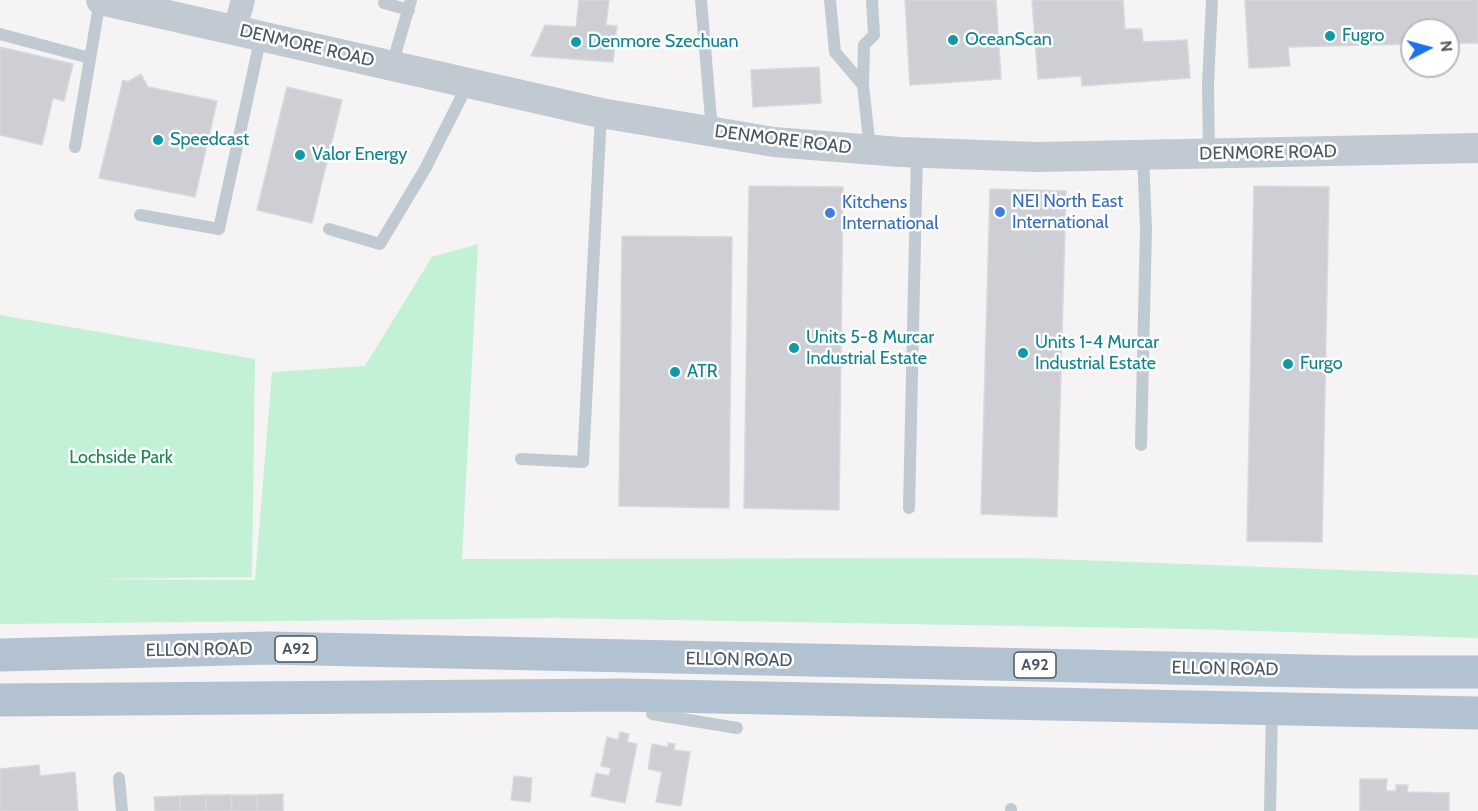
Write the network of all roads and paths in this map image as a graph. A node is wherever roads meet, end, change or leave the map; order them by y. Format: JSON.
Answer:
{"nodes":[{"id":1,"x":101,"y":0,"type":"edge"},
{"id":2,"x":243,"y":0,"type":"edge"},
{"id":3,"x":701,"y":0,"type":"edge"},
{"id":4,"x":830,"y":0,"type":"edge"},
{"id":5,"x":872,"y":0,"type":"edge"},
{"id":6,"x":1212,"y":0,"type":"edge"},
{"id":7,"x":384,"y":3,"type":"dead end"},
{"id":8,"x":410,"y":5,"type":"edge"},
{"id":9,"x":248,"y":32,"type":"junction"},
{"id":10,"x":0,"y":34,"type":"edge"},
{"id":11,"x":90,"y":58,"type":"junction"},
{"id":12,"x":392,"y":65,"type":"junction"},
{"id":13,"x":468,"y":83,"type":"junction"},
{"id":14,"x":863,"y":85,"type":"junction"},
{"id":15,"x":601,"y":113,"type":"junction"},
{"id":16,"x":712,"y":133,"type":"junction"},
{"id":17,"x":75,"y":147,"type":"dead end"},
{"id":18,"x":1478,"y":148,"type":"edge"},
{"id":19,"x":871,"y":150,"type":"junction"},
{"id":20,"x":917,"y":153,"type":"junction"},
{"id":21,"x":1209,"y":155,"type":"junction"},
{"id":22,"x":1143,"y":156,"type":"junction"},
{"id":23,"x":140,"y":215,"type":"dead end"},
{"id":24,"x":329,"y":229,"type":"dead end"},
{"id":25,"x":1141,"y":445,"type":"dead end"},
{"id":26,"x":521,"y":459,"type":"dead end"},
{"id":27,"x":909,"y":508,"type":"dead end"},
{"id":28,"x":0,"y":656,"type":"edge"},
{"id":29,"x":1478,"y":672,"type":"edge"},
{"id":30,"x":0,"y":700,"type":"edge"},
{"id":31,"x":1272,"y":708,"type":"junction"},
{"id":32,"x":1478,"y":713,"type":"edge"},
{"id":33,"x":652,"y":714,"type":"dead end"},
{"id":34,"x":737,"y":729,"type":"dead end"},
{"id":35,"x":118,"y":778,"type":"dead end"},
{"id":36,"x":122,"y":811,"type":"edge"},
{"id":37,"x":1270,"y":811,"type":"edge"}],
"edges":[{"from":1,"to":9,"type":"street","name":"DENMORE ROAD"},
{"from":1,"to":11,"type":"lane"},
{"from":2,"to":9,"type":"street"},
{"from":3,"to":16,"type":"lane"},
{"from":4,"to":14,"type":"lane"},
{"from":5,"to":14,"type":"lane"},
{"from":6,"to":21,"type":"lane"},
{"from":7,"to":8,"type":"lane"},
{"from":8,"to":12,"type":"lane"},
{"from":9,"to":12,"type":"street","name":"DENMORE ROAD"},
{"from":9,"to":23,"type":"lane"},
{"from":10,"to":11,"type":"lane"},
{"from":11,"to":17,"type":"lane"},
{"from":12,"to":13,"type":"street","name":"DENMORE ROAD"},
{"from":13,"to":15,"type":"street","name":"DENMORE ROAD"},
{"from":13,"to":24,"type":"lane"},
{"from":14,"to":19,"type":"lane"},
{"from":15,"to":16,"type":"street","name":"DENMORE ROAD"},
{"from":15,"to":26,"type":"lane"},
{"from":16,"to":19,"type":"street","name":"DENMORE ROAD"},
{"from":18,"to":21,"type":"street","name":"DENMORE ROAD"},
{"from":19,"to":20,"type":"street","name":"DENMORE ROAD"},
{"from":20,"to":22,"type":"street","name":"DENMORE ROAD"},
{"from":20,"to":27,"type":"lane"},
{"from":21,"to":22,"type":"street","name":"DENMORE ROAD"},
{"from":22,"to":25,"type":"lane"},
{"from":28,"to":29,"type":"main road","name":"ELLON ROAD","number":"A92"},
{"from":30,"to":31,"type":"main road","name":"ELLON ROAD","number":"A92"},
{"from":31,"to":32,"type":"main road","name":"ELLON ROAD","number":"A92"},
{"from":31,"to":37,"type":"lane"},
{"from":33,"to":34,"type":"lane"},
{"from":35,"to":36,"type":"lane"}]}
